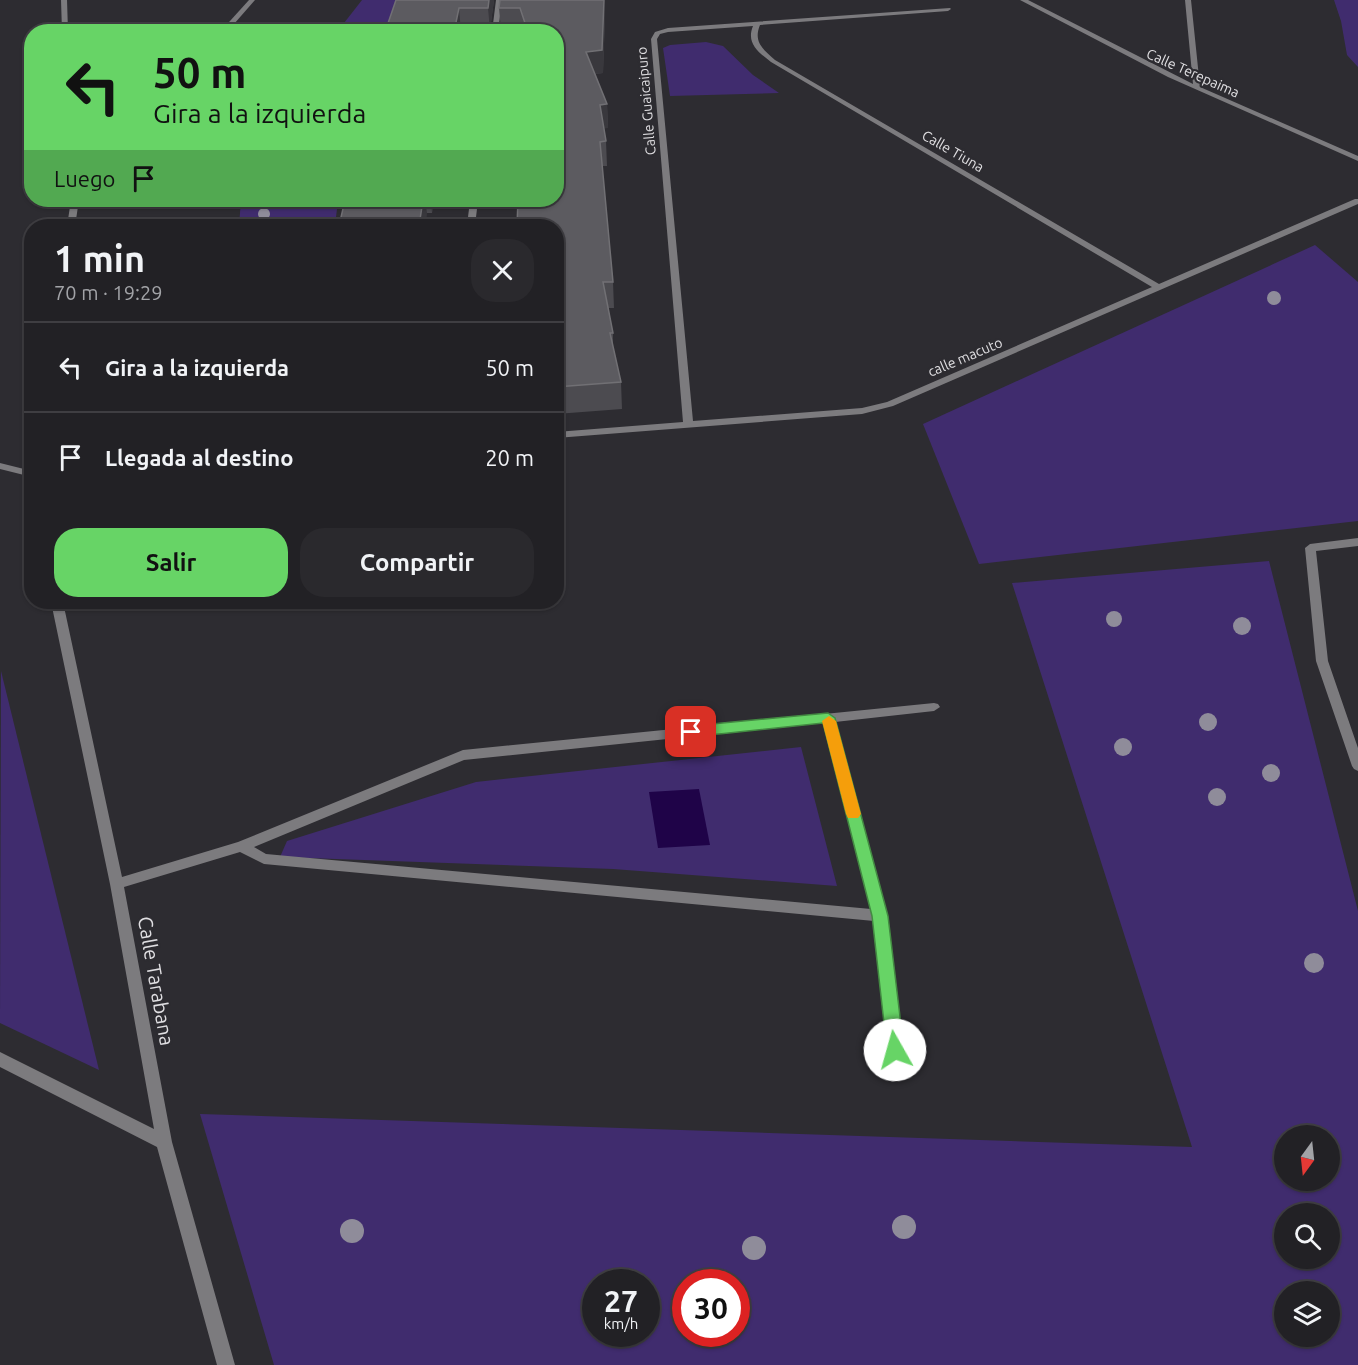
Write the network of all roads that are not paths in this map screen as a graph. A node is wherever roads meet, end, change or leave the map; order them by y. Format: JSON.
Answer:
{"nodes":[{"id":1,"x":64,"y":0,"type":"edge"},
{"id":2,"x":252,"y":0,"type":"edge"},
{"id":3,"x":499,"y":0,"type":"edge"},
{"id":4,"x":1023,"y":0,"type":"edge"},
{"id":5,"x":1188,"y":0,"type":"edge"},
{"id":6,"x":948,"y":9,"type":"dead end"},
{"id":7,"x":65,"y":24,"type":"edge"},
{"id":8,"x":230,"y":24,"type":"edge"},
{"id":9,"x":496,"y":24,"type":"edge"},
{"id":10,"x":757,"y":24,"type":"junction"},
{"id":11,"x":1197,"y":88,"type":"junction"},
{"id":12,"x":1358,"y":159,"type":"edge"},
{"id":13,"x":1358,"y":201,"type":"edge"},
{"id":14,"x":1159,"y":288,"type":"junction"},
{"id":15,"x":688,"y":424,"type":"junction"},
{"id":16,"x":564,"y":434,"type":"edge"},
{"id":17,"x":0,"y":466,"type":"edge"},
{"id":18,"x":24,"y":472,"type":"edge"},
{"id":19,"x":1358,"y":542,"type":"edge"},
{"id":20,"x":58,"y":609,"type":"edge"},
{"id":21,"x":934,"y":707,"type":"dead end"},
{"id":22,"x":828,"y":718,"type":"junction"},
{"id":23,"x":1358,"y":766,"type":"edge"},
{"id":24,"x":241,"y":846,"type":"junction"},
{"id":25,"x":117,"y":884,"type":"junction"},
{"id":26,"x":880,"y":916,"type":"junction"},
{"id":27,"x":895,"y":1050,"type":"dead end"},
{"id":28,"x":0,"y":1059,"type":"edge"},
{"id":29,"x":164,"y":1142,"type":"junction"},
{"id":30,"x":226,"y":1365,"type":"edge"}],
"edges":[{"from":1,"to":7,"type":"street"},
{"from":2,"to":8,"type":"street"},
{"from":3,"to":9,"type":"street"},
{"from":4,"to":11,"type":"street","name":"Calle Terepaima"},
{"from":5,"to":11,"type":"street"},
{"from":6,"to":10,"type":"street","name":"Calle Guaicaipuro"},
{"from":10,"to":14,"type":"street","name":"Calle Tiuna"},
{"from":10,"to":15,"type":"street","name":"Calle Guaicaipuro"},
{"from":11,"to":12,"type":"street","name":"Calle Terepaima"},
{"from":13,"to":14,"type":"street","name":"calle macuto"},
{"from":14,"to":15,"type":"street","name":"calle macuto"},
{"from":15,"to":16,"type":"street","name":"calle macuto"},
{"from":17,"to":18,"type":"street"},
{"from":19,"to":23,"type":"street"},
{"from":20,"to":25,"type":"street","name":"Calle Tarabana"},
{"from":21,"to":22,"type":"street"},
{"from":22,"to":24,"type":"street"},
{"from":22,"to":26,"type":"street"},
{"from":24,"to":25,"type":"street"},
{"from":24,"to":26,"type":"street"},
{"from":25,"to":29,"type":"street","name":"Calle Tarabana"},
{"from":26,"to":27,"type":"street"},
{"from":28,"to":29,"type":"street"},
{"from":29,"to":30,"type":"street","name":"Calle Tarabana"}]}
